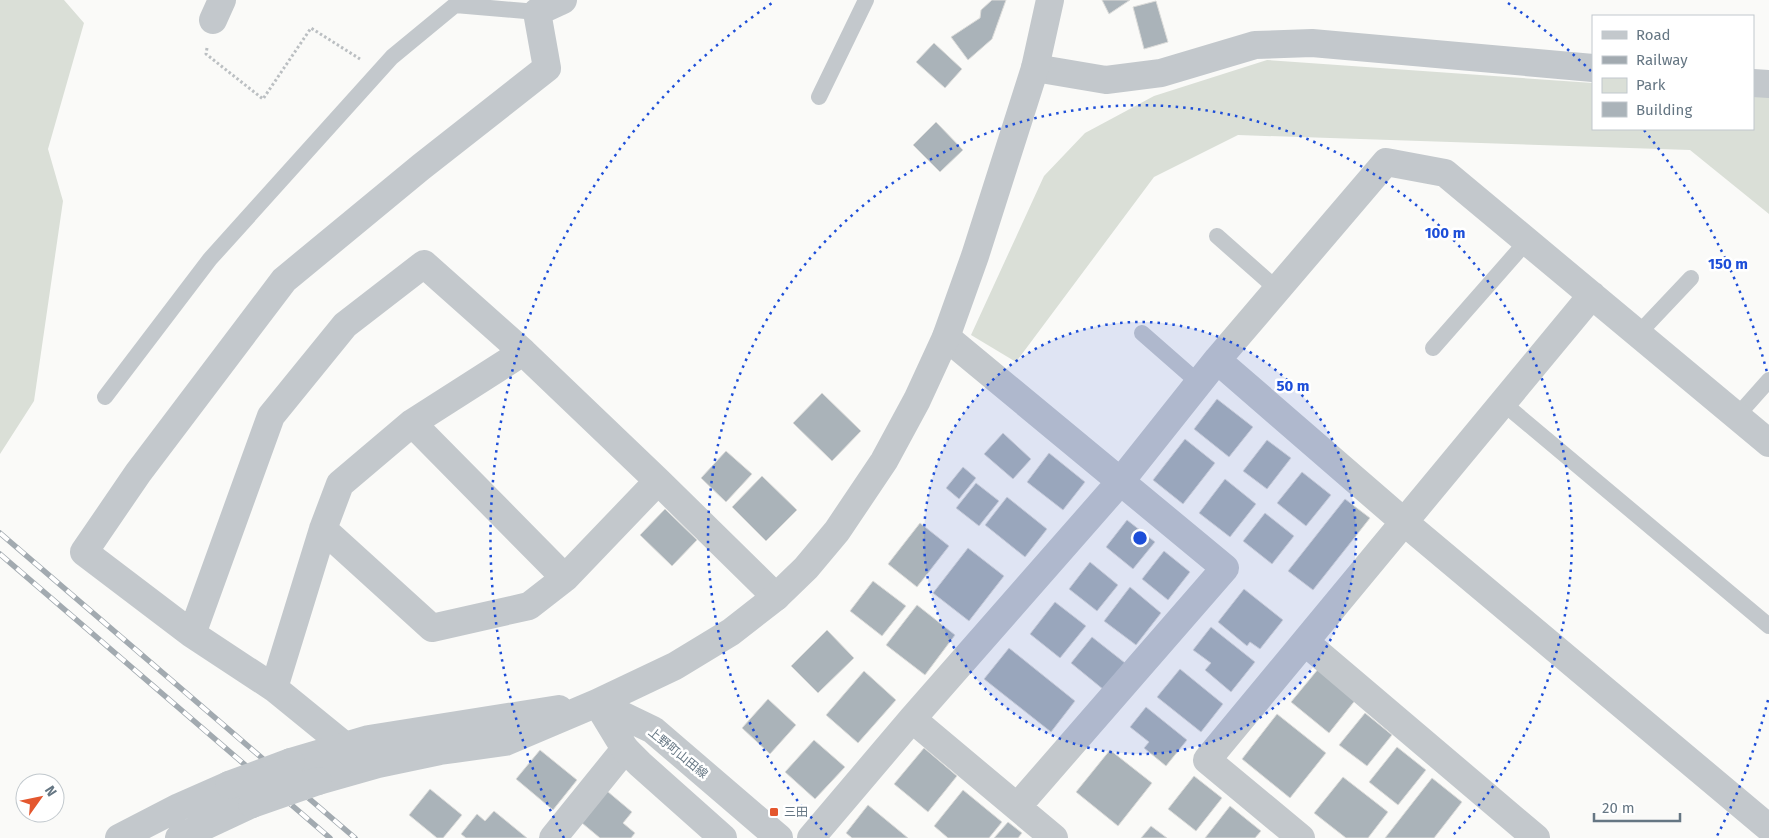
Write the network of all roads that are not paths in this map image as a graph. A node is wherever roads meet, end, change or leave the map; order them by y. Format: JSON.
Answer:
{"nodes":[{"id":1,"x":563,"y":0,"type":"edge"},
{"id":2,"x":866,"y":0,"type":"edge"},
{"id":3,"x":1050,"y":0,"type":"edge"},
{"id":4,"x":537,"y":12,"type":"junction"},
{"id":5,"x":1035,"y":68,"type":"junction"},
{"id":6,"x":1592,"y":68,"type":"edge"},
{"id":7,"x":1754,"y":83,"type":"edge"},
{"id":8,"x":1769,"y":84,"type":"edge"},
{"id":9,"x":819,"y":96,"type":"dead end"},
{"id":10,"x":1217,"y":236,"type":"dead end"},
{"id":11,"x":1527,"y":241,"type":"junction"},
{"id":12,"x":1691,"y":278,"type":"dead end"},
{"id":13,"x":1278,"y":290,"type":"junction"},
{"id":14,"x":1592,"y":295,"type":"junction"},
{"id":15,"x":1142,"y":333,"type":"dead end"},
{"id":16,"x":1638,"y":334,"type":"junction"},
{"id":17,"x":946,"y":337,"type":"junction"},
{"id":18,"x":1433,"y":348,"type":"dead end"},
{"id":19,"x":523,"y":352,"type":"junction"},
{"id":20,"x":1217,"y":360,"type":"junction"},
{"id":21,"x":1769,"y":380,"type":"edge"},
{"id":22,"x":1199,"y":383,"type":"junction"},
{"id":23,"x":106,"y":397,"type":"dead end"},
{"id":24,"x":1503,"y":403,"type":"junction"},
{"id":25,"x":1737,"y":416,"type":"junction"},
{"id":26,"x":412,"y":422,"type":"junction"},
{"id":27,"x":1769,"y":443,"type":"edge"},
{"id":28,"x":658,"y":481,"type":"junction"},
{"id":29,"x":1120,"y":482,"type":"junction"},
{"id":30,"x":1404,"y":522,"type":"junction"},
{"id":31,"x":323,"y":529,"type":"junction"},
{"id":32,"x":565,"y":578,"type":"junction"},
{"id":33,"x":776,"y":597,"type":"junction"},
{"id":34,"x":1769,"y":626,"type":"edge"},
{"id":35,"x":192,"y":634,"type":"junction"},
{"id":36,"x":1305,"y":642,"type":"junction"},
{"id":37,"x":274,"y":688,"type":"junction"},
{"id":38,"x":597,"y":703,"type":"junction"},
{"id":39,"x":912,"y":719,"type":"junction"},
{"id":40,"x":344,"y":745,"type":"junction"},
{"id":41,"x":625,"y":749,"type":"junction"},
{"id":42,"x":353,"y":771,"type":"junction"},
{"id":43,"x":1016,"y":807,"type":"junction"},
{"id":44,"x":1760,"y":824,"type":"edge"},
{"id":45,"x":119,"y":838,"type":"edge"},
{"id":46,"x":179,"y":838,"type":"edge"},
{"id":47,"x":552,"y":838,"type":"edge"},
{"id":48,"x":724,"y":838,"type":"edge"},
{"id":49,"x":779,"y":838,"type":"edge"},
{"id":50,"x":811,"y":838,"type":"edge"},
{"id":51,"x":1054,"y":838,"type":"edge"},
{"id":52,"x":1300,"y":838,"type":"edge"},
{"id":53,"x":1536,"y":838,"type":"edge"}],
"edges":[{"from":1,"to":4,"type":"street"},
{"from":2,"to":9,"type":"lane"},
{"from":3,"to":5,"type":"street"},
{"from":4,"to":23,"type":"lane"},
{"from":4,"to":35,"type":"street"},
{"from":5,"to":6,"type":"street"},
{"from":5,"to":17,"type":"street"},
{"from":7,"to":8,"type":"street"},
{"from":10,"to":13,"type":"lane"},
{"from":11,"to":13,"type":"street"},
{"from":11,"to":14,"type":"street"},
{"from":11,"to":18,"type":"lane"},
{"from":12,"to":16,"type":"lane"},
{"from":13,"to":20,"type":"street"},
{"from":14,"to":16,"type":"street"},
{"from":14,"to":24,"type":"street"},
{"from":15,"to":22,"type":"lane"},
{"from":16,"to":25,"type":"street"},
{"from":17,"to":29,"type":"street"},
{"from":17,"to":33,"type":"street"},
{"from":19,"to":26,"type":"street"},
{"from":19,"to":28,"type":"street"},
{"from":19,"to":35,"type":"street"},
{"from":20,"to":22,"type":"street"},
{"from":20,"to":30,"type":"street"},
{"from":21,"to":25,"type":"lane"},
{"from":22,"to":29,"type":"street"},
{"from":24,"to":30,"type":"street"},
{"from":24,"to":34,"type":"lane"},
{"from":25,"to":27,"type":"street"},
{"from":26,"to":31,"type":"street"},
{"from":26,"to":32,"type":"street"},
{"from":28,"to":32,"type":"street"},
{"from":28,"to":33,"type":"street"},
{"from":29,"to":39,"type":"street"},
{"from":29,"to":43,"type":"street"},
{"from":30,"to":36,"type":"street"},
{"from":30,"to":44,"type":"street"},
{"from":31,"to":32,"type":"street"},
{"from":31,"to":37,"type":"street"},
{"from":33,"to":38,"type":"street"},
{"from":35,"to":37,"type":"street"},
{"from":36,"to":52,"type":"street"},
{"from":36,"to":53,"type":"street"},
{"from":37,"to":40,"type":"street"},
{"from":38,"to":40,"type":"street"},
{"from":38,"to":41,"type":"street"},
{"from":38,"to":42,"type":"street"},
{"from":38,"to":49,"type":"street","name":"上野町山田線"},
{"from":39,"to":43,"type":"street"},
{"from":39,"to":50,"type":"street"},
{"from":40,"to":42,"type":"street"},
{"from":40,"to":45,"type":"street","bridge":true},
{"from":41,"to":47,"type":"street"},
{"from":41,"to":48,"type":"street"},
{"from":42,"to":46,"type":"street","bridge":true},
{"from":43,"to":51,"type":"street"}]}
